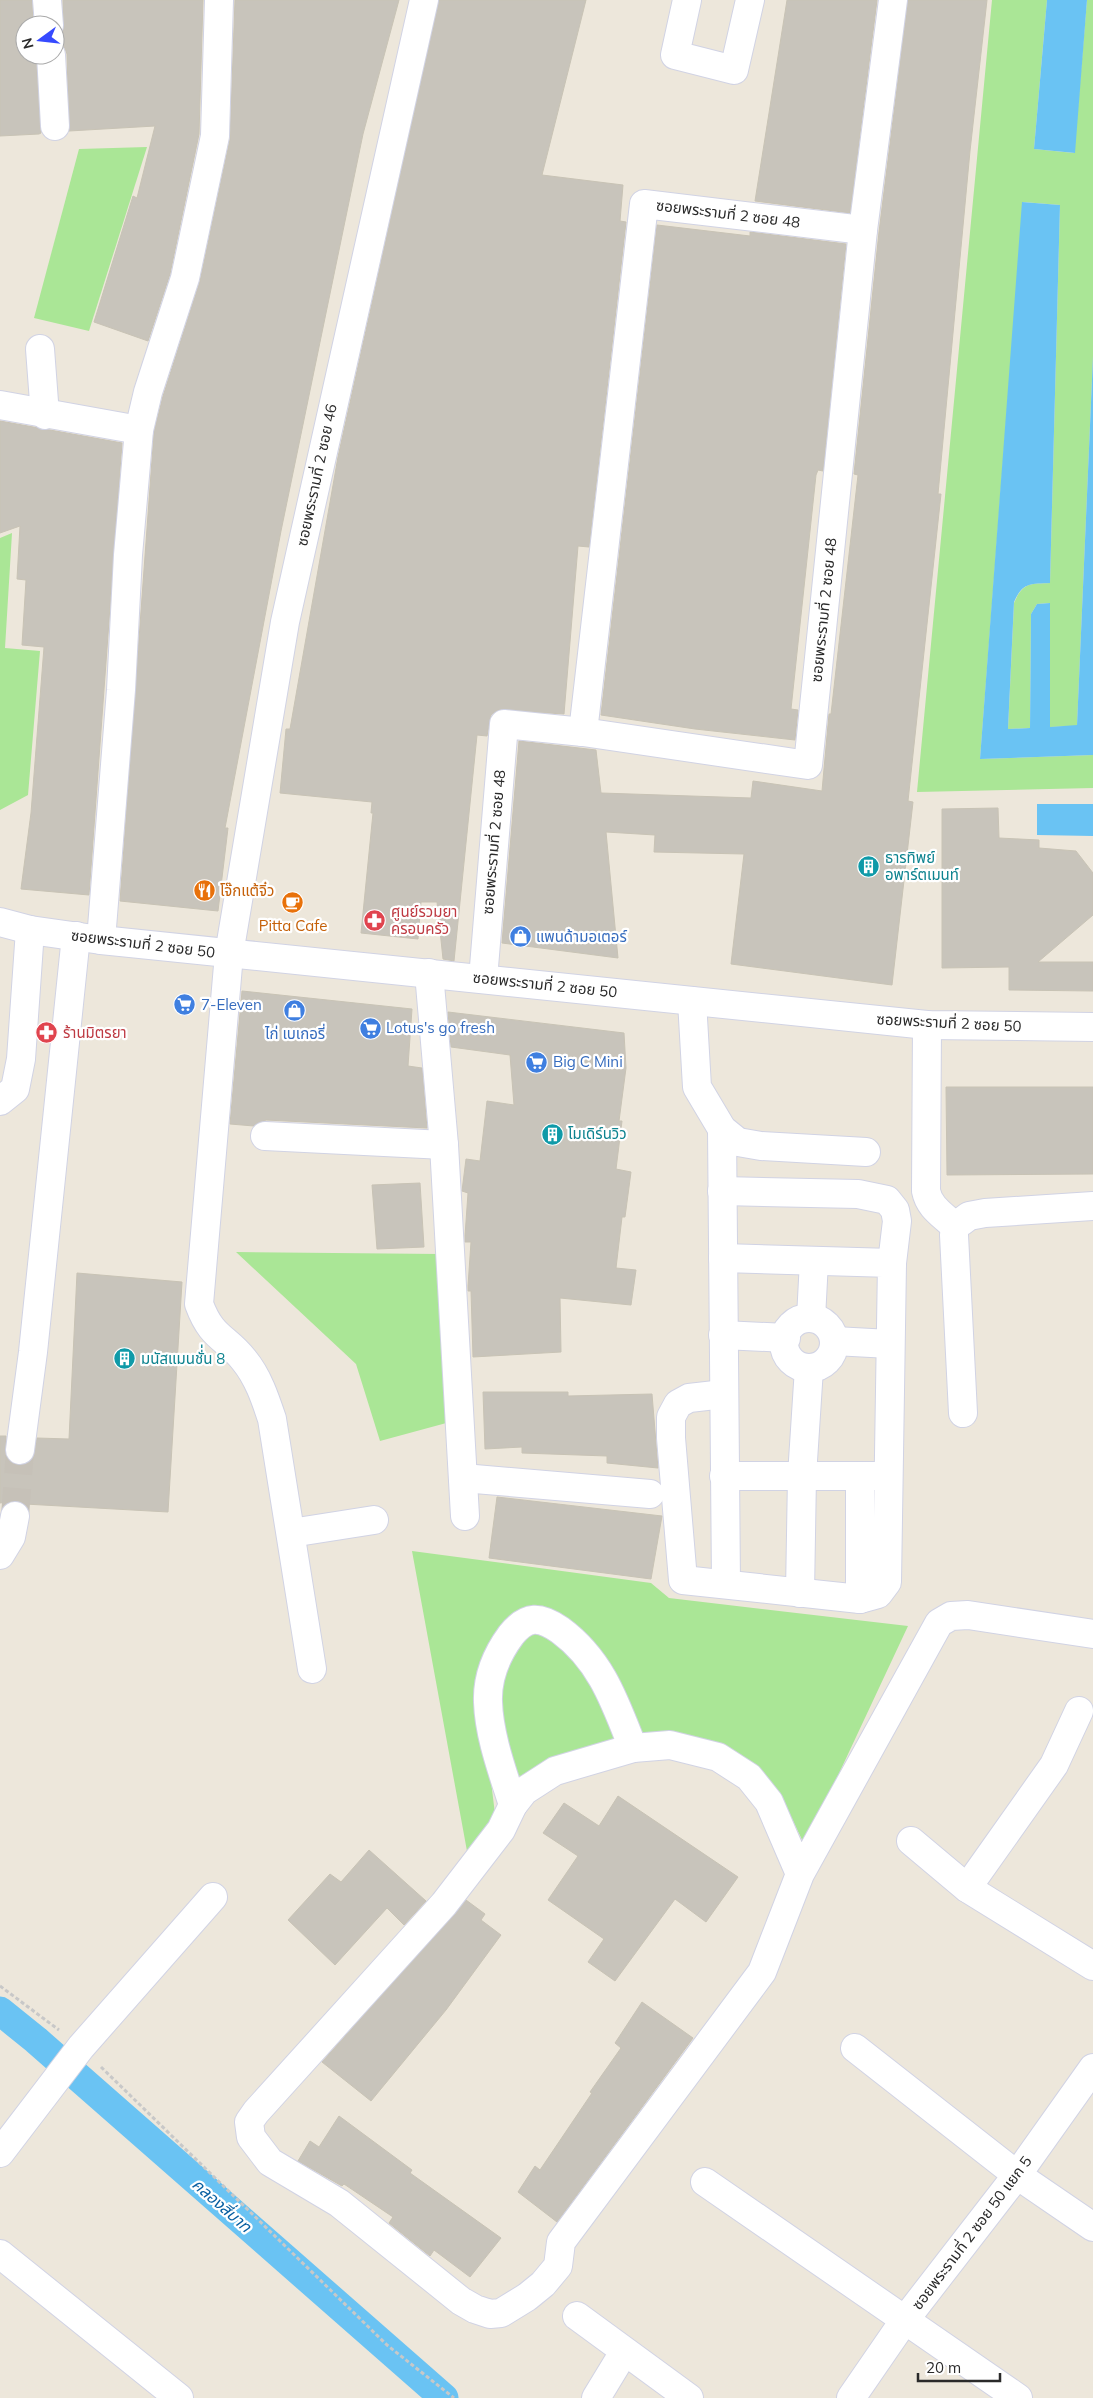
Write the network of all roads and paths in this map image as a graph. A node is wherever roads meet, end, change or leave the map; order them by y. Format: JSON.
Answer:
{"nodes":[{"id":1,"x":47,"y":0,"type":"edge"},
{"id":2,"x":219,"y":0,"type":"edge"},
{"id":3,"x":424,"y":0,"type":"edge"},
{"id":4,"x":687,"y":0,"type":"edge"},
{"id":5,"x":750,"y":0,"type":"edge"},
{"id":6,"x":893,"y":0,"type":"edge"},
{"id":7,"x":48,"y":15,"type":"edge"},
{"id":8,"x":52,"y":65,"type":"edge"},
{"id":9,"x":55,"y":126,"type":"dead end"},
{"id":10,"x":863,"y":230,"type":"junction"},
{"id":11,"x":40,"y":349,"type":"dead end"},
{"id":12,"x":0,"y":405,"type":"edge"},
{"id":13,"x":45,"y":415,"type":"junction"},
{"id":14,"x":139,"y":430,"type":"junction"},
{"id":15,"x":583,"y":732,"type":"junction"},
{"id":16,"x":0,"y":922,"type":"edge"},
{"id":17,"x":30,"y":930,"type":"junction"},
{"id":18,"x":89,"y":938,"type":"junction"},
{"id":19,"x":229,"y":954,"type":"junction"},
{"id":20,"x":430,"y":973,"type":"junction"},
{"id":21,"x":483,"y":978,"type":"junction"},
{"id":22,"x":692,"y":1001,"type":"junction"},
{"id":23,"x":927,"y":1025,"type":"junction"},
{"id":24,"x":1093,"y":1027,"type":"edge"},
{"id":25,"x":0,"y":1101,"type":"edge"},
{"id":26,"x":722,"y":1129,"type":"junction"},
{"id":27,"x":265,"y":1136,"type":"dead end"},
{"id":28,"x":444,"y":1145,"type":"junction"},
{"id":29,"x":866,"y":1152,"type":"dead end"},
{"id":30,"x":722,"y":1191,"type":"junction"},
{"id":31,"x":1093,"y":1206,"type":"edge"},
{"id":32,"x":955,"y":1227,"type":"junction"},
{"id":33,"x":723,"y":1258,"type":"junction"},
{"id":34,"x":814,"y":1261,"type":"junction"},
{"id":35,"x":892,"y":1263,"type":"junction"},
{"id":36,"x":811,"y":1318,"type":"junction"},
{"id":37,"x":723,"y":1335,"type":"junction"},
{"id":38,"x":786,"y":1338,"type":"junction"},
{"id":39,"x":834,"y":1342,"type":"junction"},
{"id":40,"x":890,"y":1344,"type":"junction"},
{"id":41,"x":809,"y":1368,"type":"junction"},
{"id":42,"x":724,"y":1394,"type":"junction"},
{"id":43,"x":963,"y":1413,"type":"dead end"},
{"id":44,"x":20,"y":1450,"type":"tunnel mouth"},
{"id":45,"x":724,"y":1476,"type":"junction"},
{"id":46,"x":802,"y":1476,"type":"junction"},
{"id":47,"x":860,"y":1476,"type":"junction"},
{"id":48,"x":888,"y":1476,"type":"junction"},
{"id":49,"x":463,"y":1478,"type":"junction"},
{"id":50,"x":650,"y":1494,"type":"dead end"},
{"id":51,"x":15,"y":1516,"type":"tunnel mouth"},
{"id":52,"x":466,"y":1516,"type":"dead end"},
{"id":53,"x":374,"y":1520,"type":"dead end"},
{"id":54,"x":291,"y":1532,"type":"junction"},
{"id":55,"x":0,"y":1555,"type":"edge"},
{"id":56,"x":726,"y":1584,"type":"junction"},
{"id":57,"x":800,"y":1593,"type":"junction"},
{"id":58,"x":860,"y":1598,"type":"junction"},
{"id":59,"x":1093,"y":1634,"type":"edge"},
{"id":60,"x":312,"y":1669,"type":"dead end"},
{"id":61,"x":1079,"y":1711,"type":"dead end"},
{"id":62,"x":633,"y":1748,"type":"junction"},
{"id":63,"x":513,"y":1806,"type":"junction"},
{"id":64,"x":911,"y":1841,"type":"dead end"},
{"id":65,"x":800,"y":1874,"type":"junction"},
{"id":66,"x":967,"y":1888,"type":"junction"},
{"id":67,"x":213,"y":1897,"type":"dead end"},
{"id":68,"x":1093,"y":1966,"type":"edge"},
{"id":69,"x":0,"y":1986,"type":"edge"},
{"id":70,"x":855,"y":2048,"type":"dead end"},
{"id":71,"x":78,"y":2053,"type":"junction"},
{"id":72,"x":1093,"y":2068,"type":"edge"},
{"id":73,"x":0,"y":2152,"type":"edge"},
{"id":74,"x":1017,"y":2175,"type":"junction"},
{"id":75,"x":705,"y":2182,"type":"dead end"},
{"id":76,"x":1093,"y":2227,"type":"edge"},
{"id":77,"x":0,"y":2254,"type":"edge"},
{"id":78,"x":577,"y":2316,"type":"dead end"},
{"id":79,"x":904,"y":2321,"type":"junction"},
{"id":80,"x":624,"y":2352,"type":"junction"},
{"id":81,"x":179,"y":2398,"type":"edge"},
{"id":82,"x":454,"y":2398,"type":"edge"},
{"id":83,"x":596,"y":2398,"type":"edge"},
{"id":84,"x":689,"y":2398,"type":"edge"},
{"id":85,"x":852,"y":2398,"type":"edge"},
{"id":86,"x":1018,"y":2398,"type":"edge"}],
"edges":[{"from":1,"to":7,"type":"street"},
{"from":2,"to":14,"type":"street"},
{"from":3,"to":19,"type":"street","name":"ซอยพระรามที่ 2 ซอย 46"},
{"from":4,"to":5,"type":"street"},
{"from":6,"to":10,"type":"street","name":"ซอยพระรามที่ 2 ซอย 48"},
{"from":8,"to":9,"type":"street"},
{"from":10,"to":15,"type":"street","name":"ซอยพระรามที่ 2 ซอย 48"},
{"from":10,"to":15,"type":"street","name":"ซอยพระรามที่ 2 ซอย 48"},
{"from":11,"to":13,"type":"street"},
{"from":12,"to":13,"type":"street"},
{"from":13,"to":14,"type":"street"},
{"from":14,"to":18,"type":"street"},
{"from":15,"to":21,"type":"street","name":"ซอยพระรามที่ 2 ซอย 48"},
{"from":16,"to":17,"type":"street","name":"ซอยพระรามที่ 2 ซอย 50"},
{"from":17,"to":18,"type":"street","name":"ซอยพระรามที่ 2 ซอย 50"},
{"from":17,"to":25,"type":"street"},
{"from":18,"to":19,"type":"street","name":"ซอยพระรามที่ 2 ซอย 50"},
{"from":18,"to":44,"type":"street"},
{"from":19,"to":20,"type":"street","name":"ซอยพระรามที่ 2 ซอย 50"},
{"from":19,"to":54,"type":"street","name":"ซอยพระรามที่ 2 ซอย 46"},
{"from":20,"to":21,"type":"street","name":"ซอยพระรามที่ 2 ซอย 50"},
{"from":20,"to":28,"type":"street"},
{"from":21,"to":22,"type":"street","name":"ซอยพระรามที่ 2 ซอย 50"},
{"from":22,"to":23,"type":"street","name":"ซอยพระรามที่ 2 ซอย 50"},
{"from":22,"to":26,"type":"street"},
{"from":23,"to":24,"type":"street","name":"ซอยพระรามที่ 2 ซอย 50"},
{"from":23,"to":32,"type":"street"},
{"from":26,"to":29,"type":"street"},
{"from":26,"to":30,"type":"street"},
{"from":27,"to":28,"type":"street"},
{"from":28,"to":49,"type":"street"},
{"from":30,"to":33,"type":"street"},
{"from":30,"to":35,"type":"street"},
{"from":31,"to":32,"type":"street"},
{"from":32,"to":43,"type":"street"},
{"from":33,"to":34,"type":"street"},
{"from":33,"to":37,"type":"street"},
{"from":34,"to":35,"type":"street"},
{"from":34,"to":36,"type":"street"},
{"from":35,"to":40,"type":"street"},
{"from":36,"to":38,"type":"street"},
{"from":36,"to":39,"type":"street"},
{"from":37,"to":38,"type":"street"},
{"from":37,"to":42,"type":"street"},
{"from":38,"to":41,"type":"street"},
{"from":39,"to":40,"type":"street"},
{"from":39,"to":41,"type":"street"},
{"from":40,"to":48,"type":"street"},
{"from":41,"to":46,"type":"street"},
{"from":42,"to":45,"type":"street"},
{"from":42,"to":56,"type":"street"},
{"from":45,"to":46,"type":"street"},
{"from":45,"to":56,"type":"street"},
{"from":46,"to":47,"type":"street"},
{"from":46,"to":57,"type":"street"},
{"from":47,"to":48,"type":"street"},
{"from":47,"to":58,"type":"street"},
{"from":48,"to":58,"type":"street"},
{"from":49,"to":50,"type":"street"},
{"from":49,"to":52,"type":"street"},
{"from":51,"to":55,"type":"street"},
{"from":53,"to":54,"type":"street"},
{"from":54,"to":60,"type":"street","name":"ซอยพระรามที่ 2 ซอย 46"},
{"from":56,"to":57,"type":"street"},
{"from":57,"to":58,"type":"street"},
{"from":59,"to":65,"type":"street"},
{"from":61,"to":66,"type":"street"},
{"from":62,"to":63,"type":"street"},
{"from":62,"to":63,"type":"street"},
{"from":62,"to":65,"type":"street"},
{"from":63,"to":65,"type":"street"},
{"from":64,"to":66,"type":"street"},
{"from":66,"to":68,"type":"street"},
{"from":67,"to":71,"type":"street"},
{"from":69,"to":71,"type":"path"},
{"from":70,"to":74,"type":"street"},
{"from":71,"to":73,"type":"street"},
{"from":71,"to":82,"type":"path"},
{"from":72,"to":74,"type":"street","name":"ซอยพระรามที่ 2 ซอย 50 แยก 5"},
{"from":74,"to":76,"type":"street"},
{"from":74,"to":79,"type":"street","name":"ซอยพระรามที่ 2 ซอย 50 แยก 5"},
{"from":75,"to":79,"type":"street"},
{"from":77,"to":81,"type":"street"},
{"from":78,"to":80,"type":"street"},
{"from":79,"to":85,"type":"street","name":"ซอยพระรามที่ 2 ซอย 50 แยก 5"},
{"from":79,"to":86,"type":"street"},
{"from":80,"to":83,"type":"street"},
{"from":80,"to":84,"type":"street"}]}
